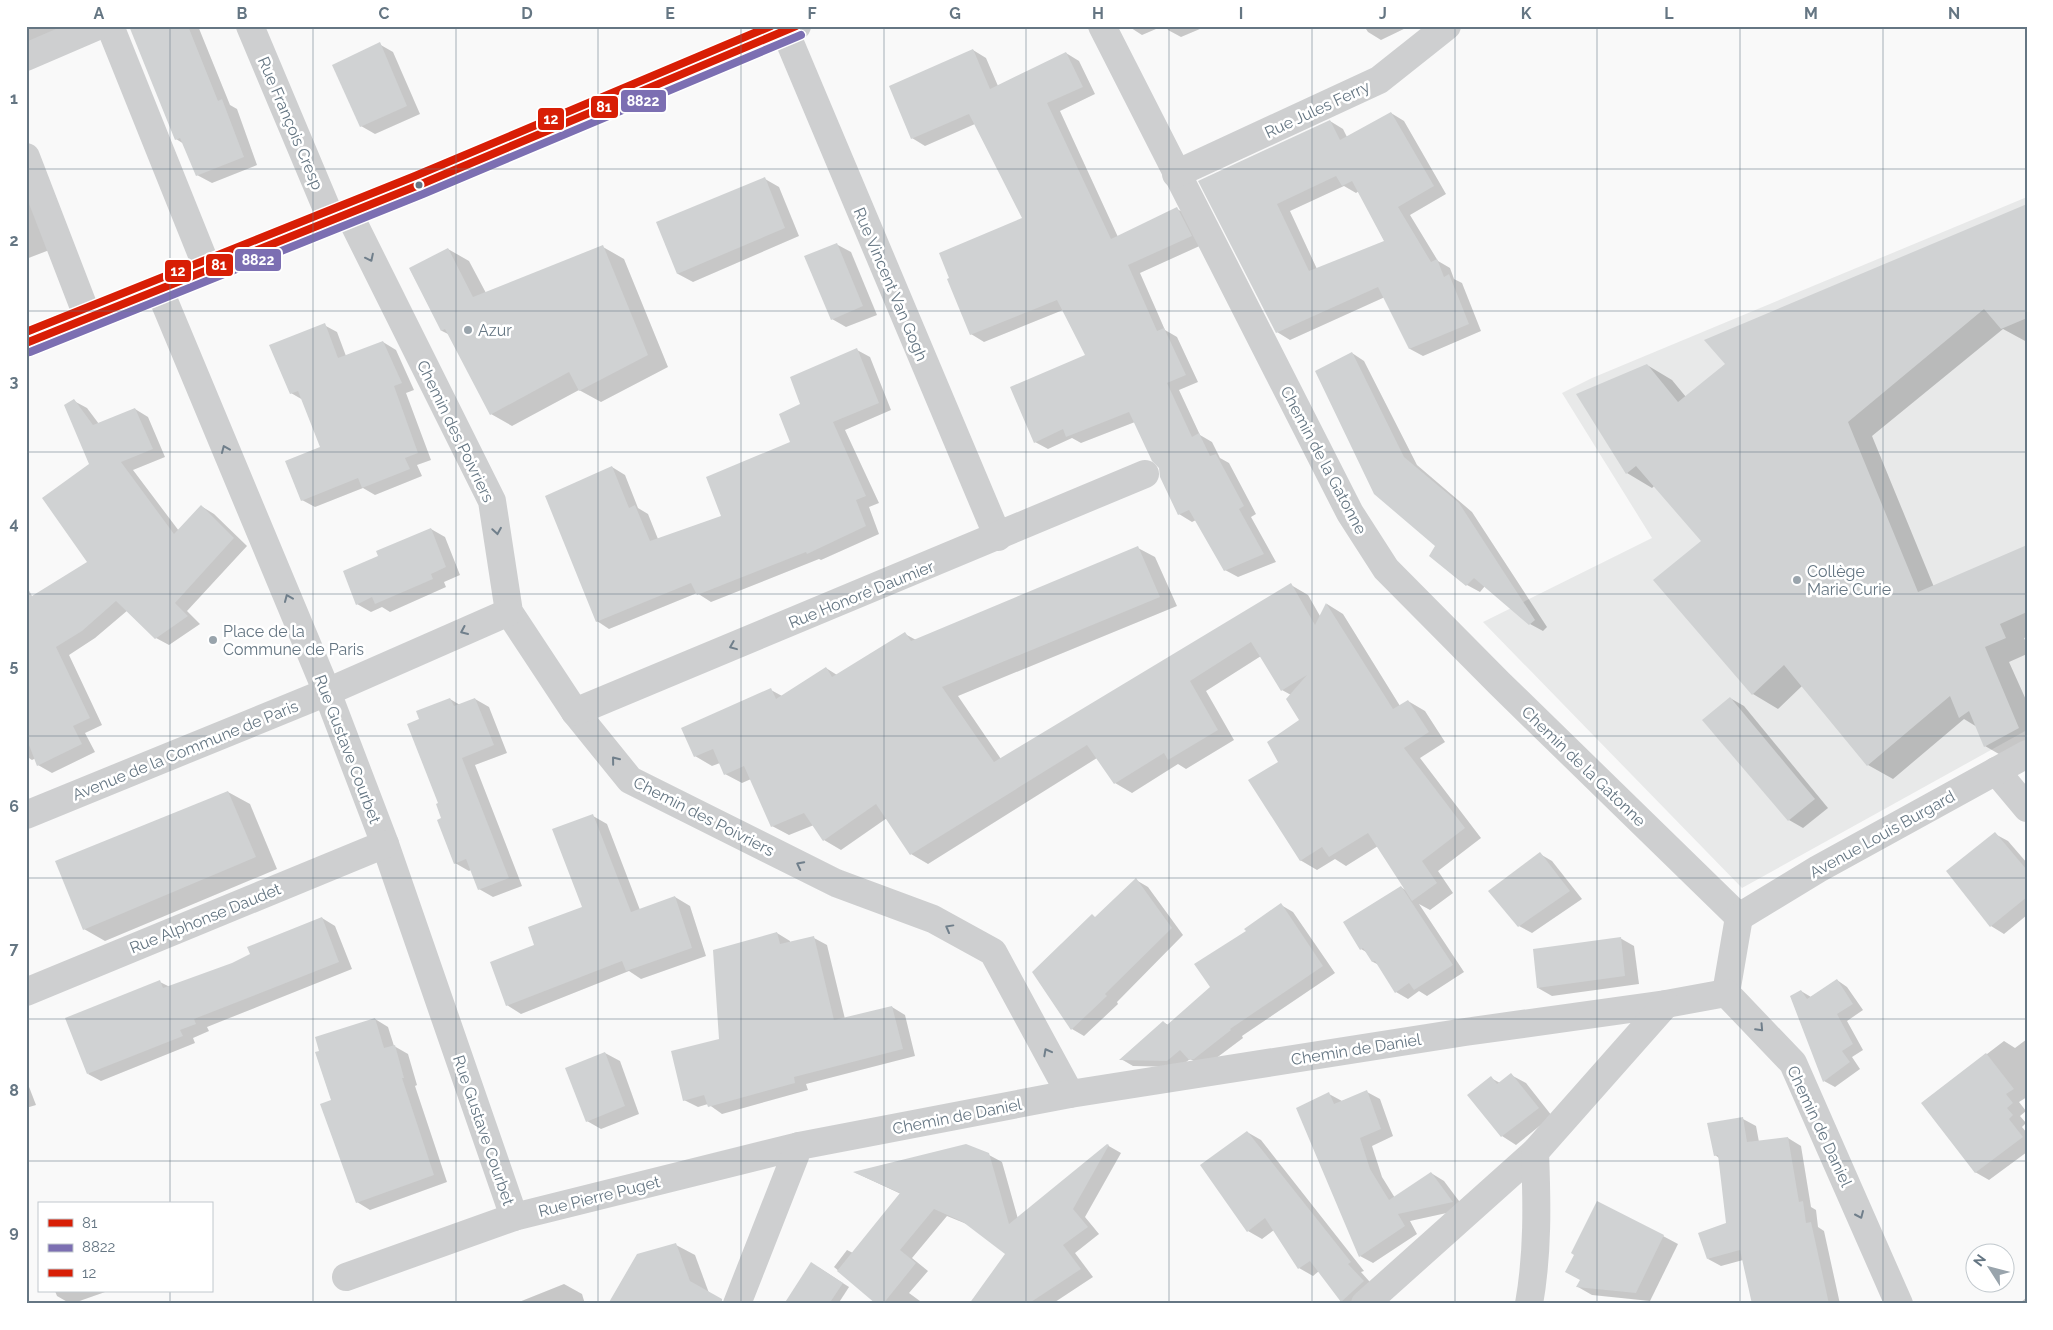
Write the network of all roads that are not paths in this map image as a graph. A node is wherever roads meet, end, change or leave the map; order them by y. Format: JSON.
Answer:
{"nodes":[{"id":1,"x":98,"y":26,"type":"edge"},
{"id":2,"x":110,"y":26,"type":"edge"},
{"id":3,"x":250,"y":26,"type":"edge"},
{"id":4,"x":1102,"y":26,"type":"edge"},
{"id":5,"x":1447,"y":26,"type":"edge"},
{"id":6,"x":791,"y":29,"type":"edge"},
{"id":7,"x":26,"y":57,"type":"edge"},
{"id":8,"x":26,"y":157,"type":"edge"},
{"id":9,"x":1176,"y":174,"type":"junction"},
{"id":10,"x":340,"y":217,"type":"junction"},
{"id":11,"x":208,"y":270,"type":"junction"},
{"id":12,"x":159,"y":289,"type":"junction"},
{"id":13,"x":88,"y":318,"type":"junction"},
{"id":14,"x":26,"y":343,"type":"edge"},
{"id":15,"x":1145,"y":474,"type":"dead end"},
{"id":16,"x":998,"y":537,"type":"junction"},
{"id":17,"x":509,"y":612,"type":"junction"},
{"id":18,"x":327,"y":692,"type":"junction"},
{"id":19,"x":575,"y":712,"type":"junction"},
{"id":20,"x":2027,"y":754,"type":"edge"},
{"id":21,"x":1996,"y":771,"type":"junction"},
{"id":22,"x":2027,"y":808,"type":"edge"},
{"id":23,"x":26,"y":815,"type":"edge"},
{"id":24,"x":384,"y":844,"type":"junction"},
{"id":25,"x":1738,"y":917,"type":"junction"},
{"id":26,"x":26,"y":992,"type":"edge"},
{"id":27,"x":1726,"y":993,"type":"junction"},
{"id":28,"x":1666,"y":1004,"type":"junction"},
{"id":29,"x":1070,"y":1094,"type":"junction"},
{"id":30,"x":799,"y":1146,"type":"junction"},
{"id":31,"x":1535,"y":1152,"type":"junction"},
{"id":32,"x":514,"y":1217,"type":"junction"},
{"id":33,"x":346,"y":1277,"type":"dead end"},
{"id":34,"x":737,"y":1304,"type":"edge"},
{"id":35,"x":1365,"y":1304,"type":"edge"},
{"id":36,"x":1529,"y":1304,"type":"edge"},
{"id":37,"x":1899,"y":1304,"type":"edge"}],
"edges":[{"from":1,"to":7,"type":"street"},
{"from":2,"to":11,"type":"street"},
{"from":3,"to":10,"type":"street","name":"Rue François Cresp"},
{"from":4,"to":9,"type":"street","name":"Chemin de la Gatonne"},
{"from":5,"to":9,"type":"street","name":"Rue Jules Ferry"},
{"from":6,"to":10,"type":"street"},
{"from":6,"to":16,"type":"street","name":"Rue Vincent Van Gogh"},
{"from":8,"to":13,"type":"street"},
{"from":9,"to":25,"type":"street","name":"Chemin de la Gatonne"},
{"from":10,"to":11,"type":"street"},
{"from":10,"to":17,"type":"street","name":"Chemin des Poivriers","one_way":true},
{"from":11,"to":12,"type":"street"},
{"from":12,"to":13,"type":"street"},
{"from":18,"to":12,"type":"street","name":"Rue Gustave Courbet","one_way":true},
{"from":13,"to":14,"type":"street"},
{"from":15,"to":16,"type":"street","name":"Rue Honoré Daumier"},
{"from":16,"to":19,"type":"street","name":"Rue Honoré Daumier","one_way":true},
{"from":17,"to":18,"type":"street","name":"Avenue de la Commune de Paris","one_way":true},
{"from":17,"to":19,"type":"street","name":"Chemin des Poivriers"},
{"from":18,"to":23,"type":"street","name":"Avenue de la Commune de Paris"},
{"from":18,"to":24,"type":"street","name":"Rue Gustave Courbet"},
{"from":29,"to":19,"type":"street","name":"Chemin des Poivriers","one_way":true},
{"from":20,"to":21,"type":"street","name":"Avenue Louis Burgard"},
{"from":21,"to":22,"type":"street"},
{"from":21,"to":25,"type":"street","name":"Avenue Louis Burgard"},
{"from":24,"to":26,"type":"street","name":"Rue Alphonse Daudet"},
{"from":24,"to":32,"type":"street","name":"Rue Gustave Courbet"},
{"from":25,"to":27,"type":"street"},
{"from":27,"to":28,"type":"street","name":"Chemin de Daniel"},
{"from":27,"to":37,"type":"street","name":"Chemin de Daniel","one_way":true},
{"from":28,"to":29,"type":"street","name":"Chemin de Daniel"},
{"from":28,"to":31,"type":"street"},
{"from":29,"to":30,"type":"street","name":"Chemin de Daniel"},
{"from":30,"to":32,"type":"street","name":"Rue Pierre Puget"},
{"from":30,"to":34,"type":"street"},
{"from":31,"to":35,"type":"street"},
{"from":31,"to":36,"type":"street"},
{"from":32,"to":33,"type":"street","name":"Rue Pierre Puget"}]}
